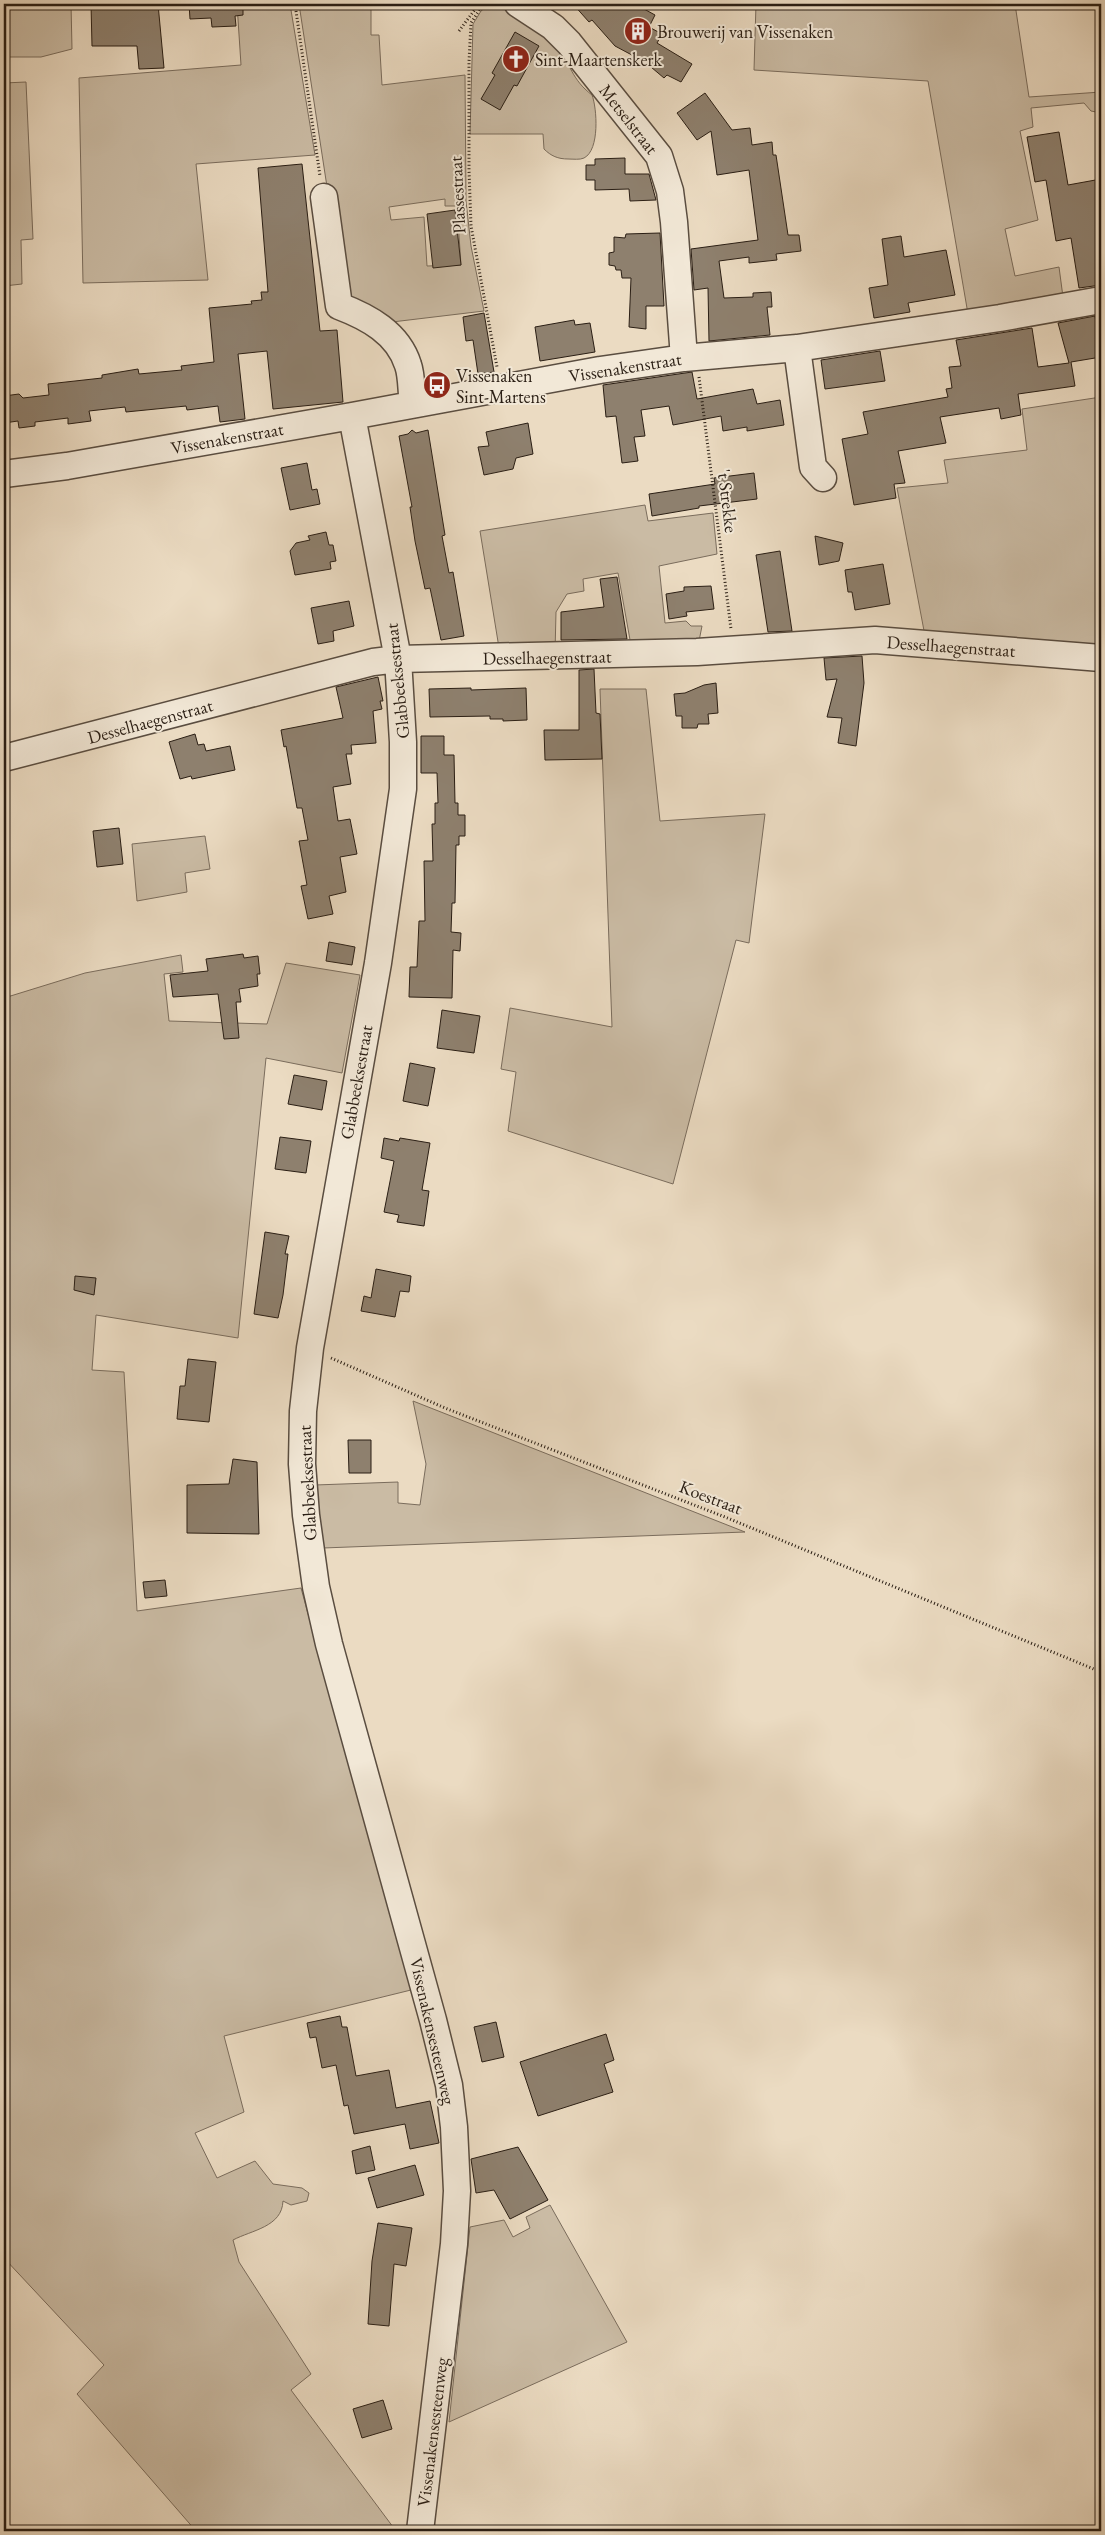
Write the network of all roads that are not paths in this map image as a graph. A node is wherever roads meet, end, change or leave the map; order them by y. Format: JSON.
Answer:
{"nodes":[{"id":1,"x":518,"y":4,"type":"edge"},
{"id":2,"x":324,"y":197,"type":"road end"},
{"id":3,"x":1101,"y":300,"type":"edge"},
{"id":4,"x":797,"y":348,"type":"junction"},
{"id":5,"x":690,"y":357,"type":"junction"},
{"id":6,"x":413,"y":404,"type":"junction"},
{"id":7,"x":352,"y":416,"type":"junction"},
{"id":8,"x":4,"y":474,"type":"edge"},
{"id":9,"x":823,"y":478,"type":"dead end"},
{"id":10,"x":1101,"y":658,"type":"edge"},
{"id":11,"x":398,"y":659,"type":"junction"},
{"id":12,"x":4,"y":758,"type":"edge"},
{"id":13,"x":357,"y":1746,"type":"joint"},
{"id":14,"x":420,"y":2531,"type":"edge"}],
"edges":[{"from":1,"to":5,"type":"street","name":"Metselstraat"},
{"from":2,"to":6,"type":"street"},
{"from":3,"to":4,"type":"street","name":"Vissenakenstraat"},
{"from":4,"to":5,"type":"street","name":"Vissenakenstraat"},
{"from":4,"to":9,"type":"street"},
{"from":5,"to":6,"type":"street","name":"Vissenakenstraat"},
{"from":6,"to":7,"type":"street","name":"Vissenakenstraat"},
{"from":7,"to":8,"type":"street","name":"Vissenakenstraat"},
{"from":7,"to":11,"type":"street","name":"Glabbeeksestraat"},
{"from":10,"to":11,"type":"street","name":"Desselhaegenstraat"},
{"from":11,"to":12,"type":"street","name":"Desselhaegenstraat"},
{"from":11,"to":13,"type":"street","name":"Glabbeeksestraat"},
{"from":13,"to":14,"type":"street","name":"Vissenakensesteenweg"}]}
